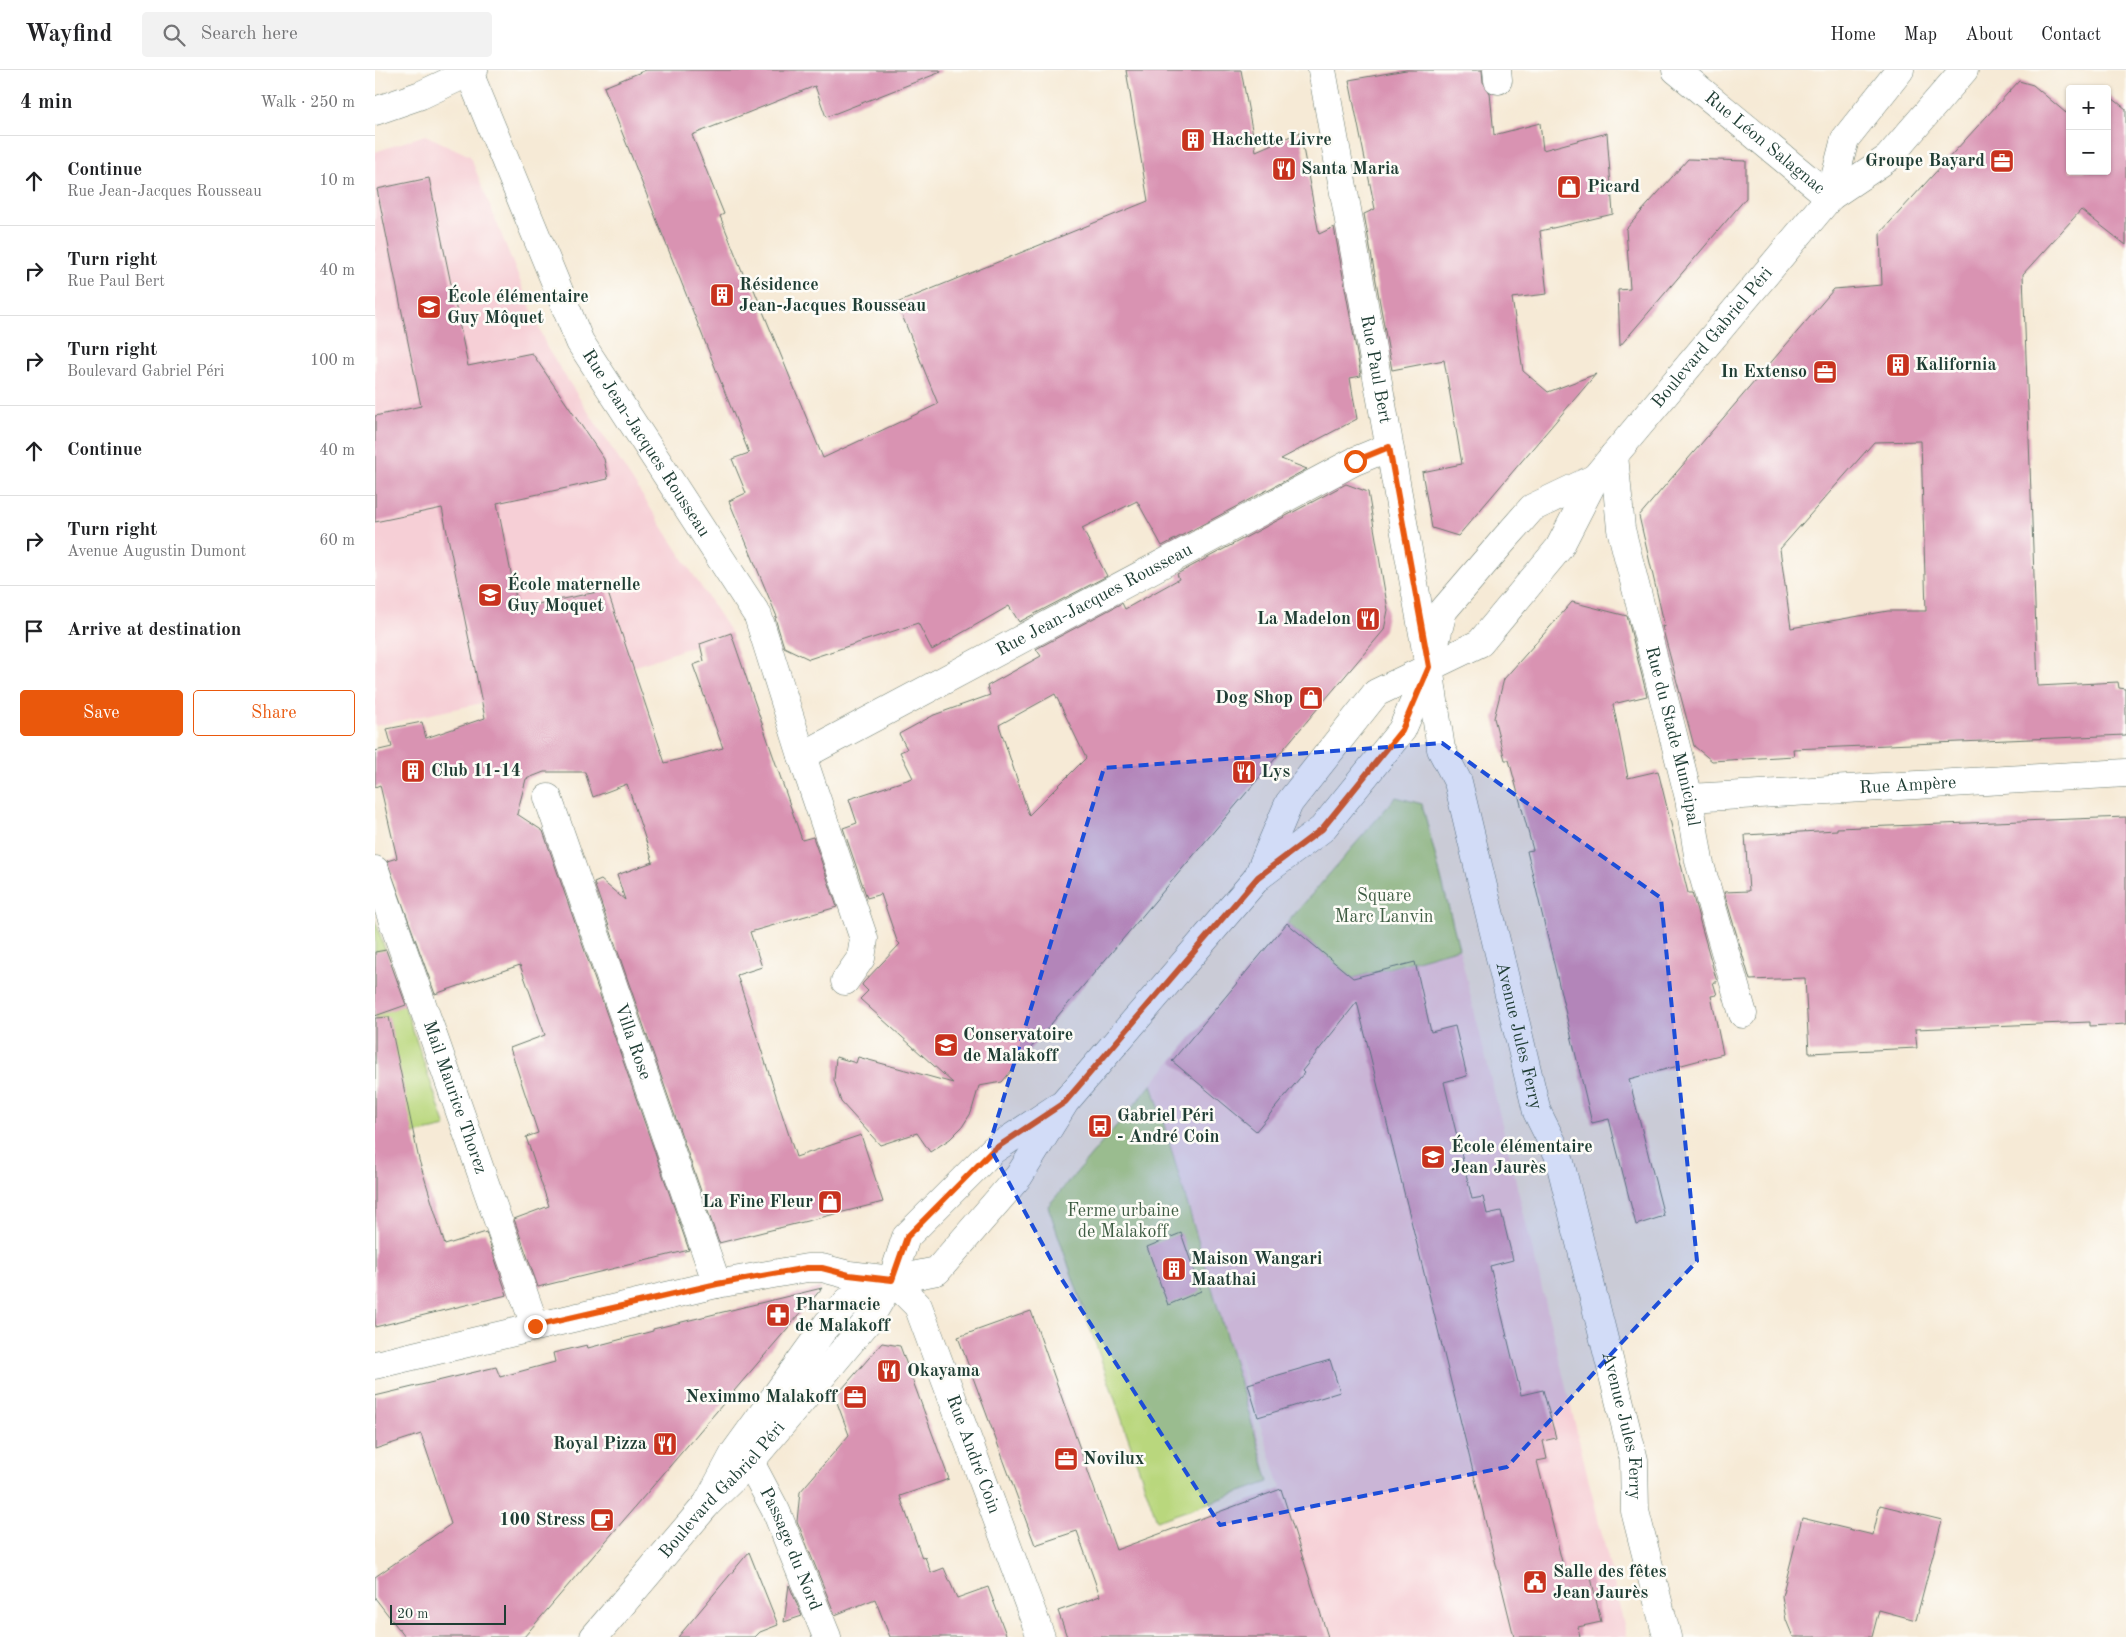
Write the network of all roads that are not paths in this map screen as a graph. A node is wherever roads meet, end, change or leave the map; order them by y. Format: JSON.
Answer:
{"nodes":[{"id":1,"x":1322,"y":70,"type":"edge"},
{"id":2,"x":1676,"y":70,"type":"edge"},
{"id":3,"x":1900,"y":70,"type":"edge"},
{"id":4,"x":1964,"y":70,"type":"edge"},
{"id":5,"x":470,"y":71,"type":"edge"},
{"id":6,"x":375,"y":112,"type":"edge"},
{"id":7,"x":1829,"y":197,"type":"junction"},
{"id":8,"x":1389,"y":447,"type":"junction"},
{"id":9,"x":1614,"y":455,"type":"junction"},
{"id":10,"x":1595,"y":478,"type":"junction"},
{"id":11,"x":1429,"y":667,"type":"junction"},
{"id":12,"x":802,"y":756,"type":"junction"},
{"id":13,"x":2126,"y":773,"type":"edge"},
{"id":14,"x":548,"y":798,"type":"dead end"},
{"id":15,"x":1689,"y":798,"type":"junction"},
{"id":16,"x":375,"y":870,"type":"edge"},
{"id":17,"x":1258,"y":877,"type":"junction"},
{"id":18,"x":845,"y":981,"type":"dead end"},
{"id":19,"x":1743,"y":1014,"type":"dead end"},
{"id":20,"x":1065,"y":1102,"type":"junction"},
{"id":21,"x":892,"y":1280,"type":"junction"},
{"id":22,"x":717,"y":1284,"type":"junction"},
{"id":23,"x":535,"y":1326,"type":"junction"},
{"id":24,"x":375,"y":1365,"type":"edge"},
{"id":25,"x":750,"y":1462,"type":"junction"},
{"id":26,"x":707,"y":1504,"type":"junction"},
{"id":27,"x":594,"y":1637,"type":"edge"},
{"id":28,"x":827,"y":1637,"type":"edge"},
{"id":29,"x":1041,"y":1637,"type":"edge"},
{"id":30,"x":1667,"y":1637,"type":"edge"}],
"edges":[{"from":1,"to":8,"type":"street","name":"Rue Paul Bert"},
{"from":2,"to":7,"type":"street","name":"Rue Léon Salagnac"},
{"from":3,"to":7,"type":"street","name":"Boulevard Gabriel Péri"},
{"from":4,"to":7,"type":"street","name":"Boulevard Gabriel Péri"},
{"from":5,"to":6,"type":"street"},
{"from":5,"to":12,"type":"street","name":"Rue Jean-Jacques Rousseau"},
{"from":7,"to":9,"type":"street","name":"Boulevard Gabriel Péri"},
{"from":8,"to":11,"type":"street","name":"Rue Paul Bert"},
{"from":8,"to":12,"type":"street","name":"Rue Jean-Jacques Rousseau"},
{"from":9,"to":10,"type":"street","name":"Boulevard Gabriel Péri"},
{"from":9,"to":15,"type":"street","name":"Rue du Stade Municipal"},
{"from":10,"to":11,"type":"street","name":"Boulevard Gabriel Péri"},
{"from":10,"to":11,"type":"street","name":"Boulevard Gabriel Péri"},
{"from":11,"to":17,"type":"street","name":"Boulevard Gabriel Péri"},
{"from":11,"to":17,"type":"street","name":"Boulevard Gabriel Péri"},
{"from":11,"to":30,"type":"street","name":"Avenue Jules Ferry"},
{"from":12,"to":18,"type":"street","name":"Rue Jean-Jacques Rousseau"},
{"from":13,"to":15,"type":"street","name":"Rue Ampère"},
{"from":14,"to":22,"type":"street","name":"Villa Rose"},
{"from":15,"to":19,"type":"street","name":"Rue du Stade Municipal"},
{"from":16,"to":23,"type":"street","name":"Mail Maurice Thorez"},
{"from":17,"to":20,"type":"street","name":"Boulevard Gabriel Péri"},
{"from":20,"to":21,"type":"street","name":"Boulevard Gabriel Péri"},
{"from":20,"to":21,"type":"street"},
{"from":21,"to":22,"type":"street"},
{"from":21,"to":25,"type":"street","name":"Boulevard Gabriel Péri"},
{"from":21,"to":26,"type":"street"},
{"from":21,"to":29,"type":"street","name":"Rue André Coin"},
{"from":22,"to":23,"type":"street"},
{"from":23,"to":24,"type":"street"},
{"from":25,"to":26,"type":"street","name":"Boulevard Gabriel Péri"},
{"from":25,"to":28,"type":"street","name":"Passage du Nord"},
{"from":26,"to":27,"type":"street","name":"Boulevard Gabriel Péri"}]}
